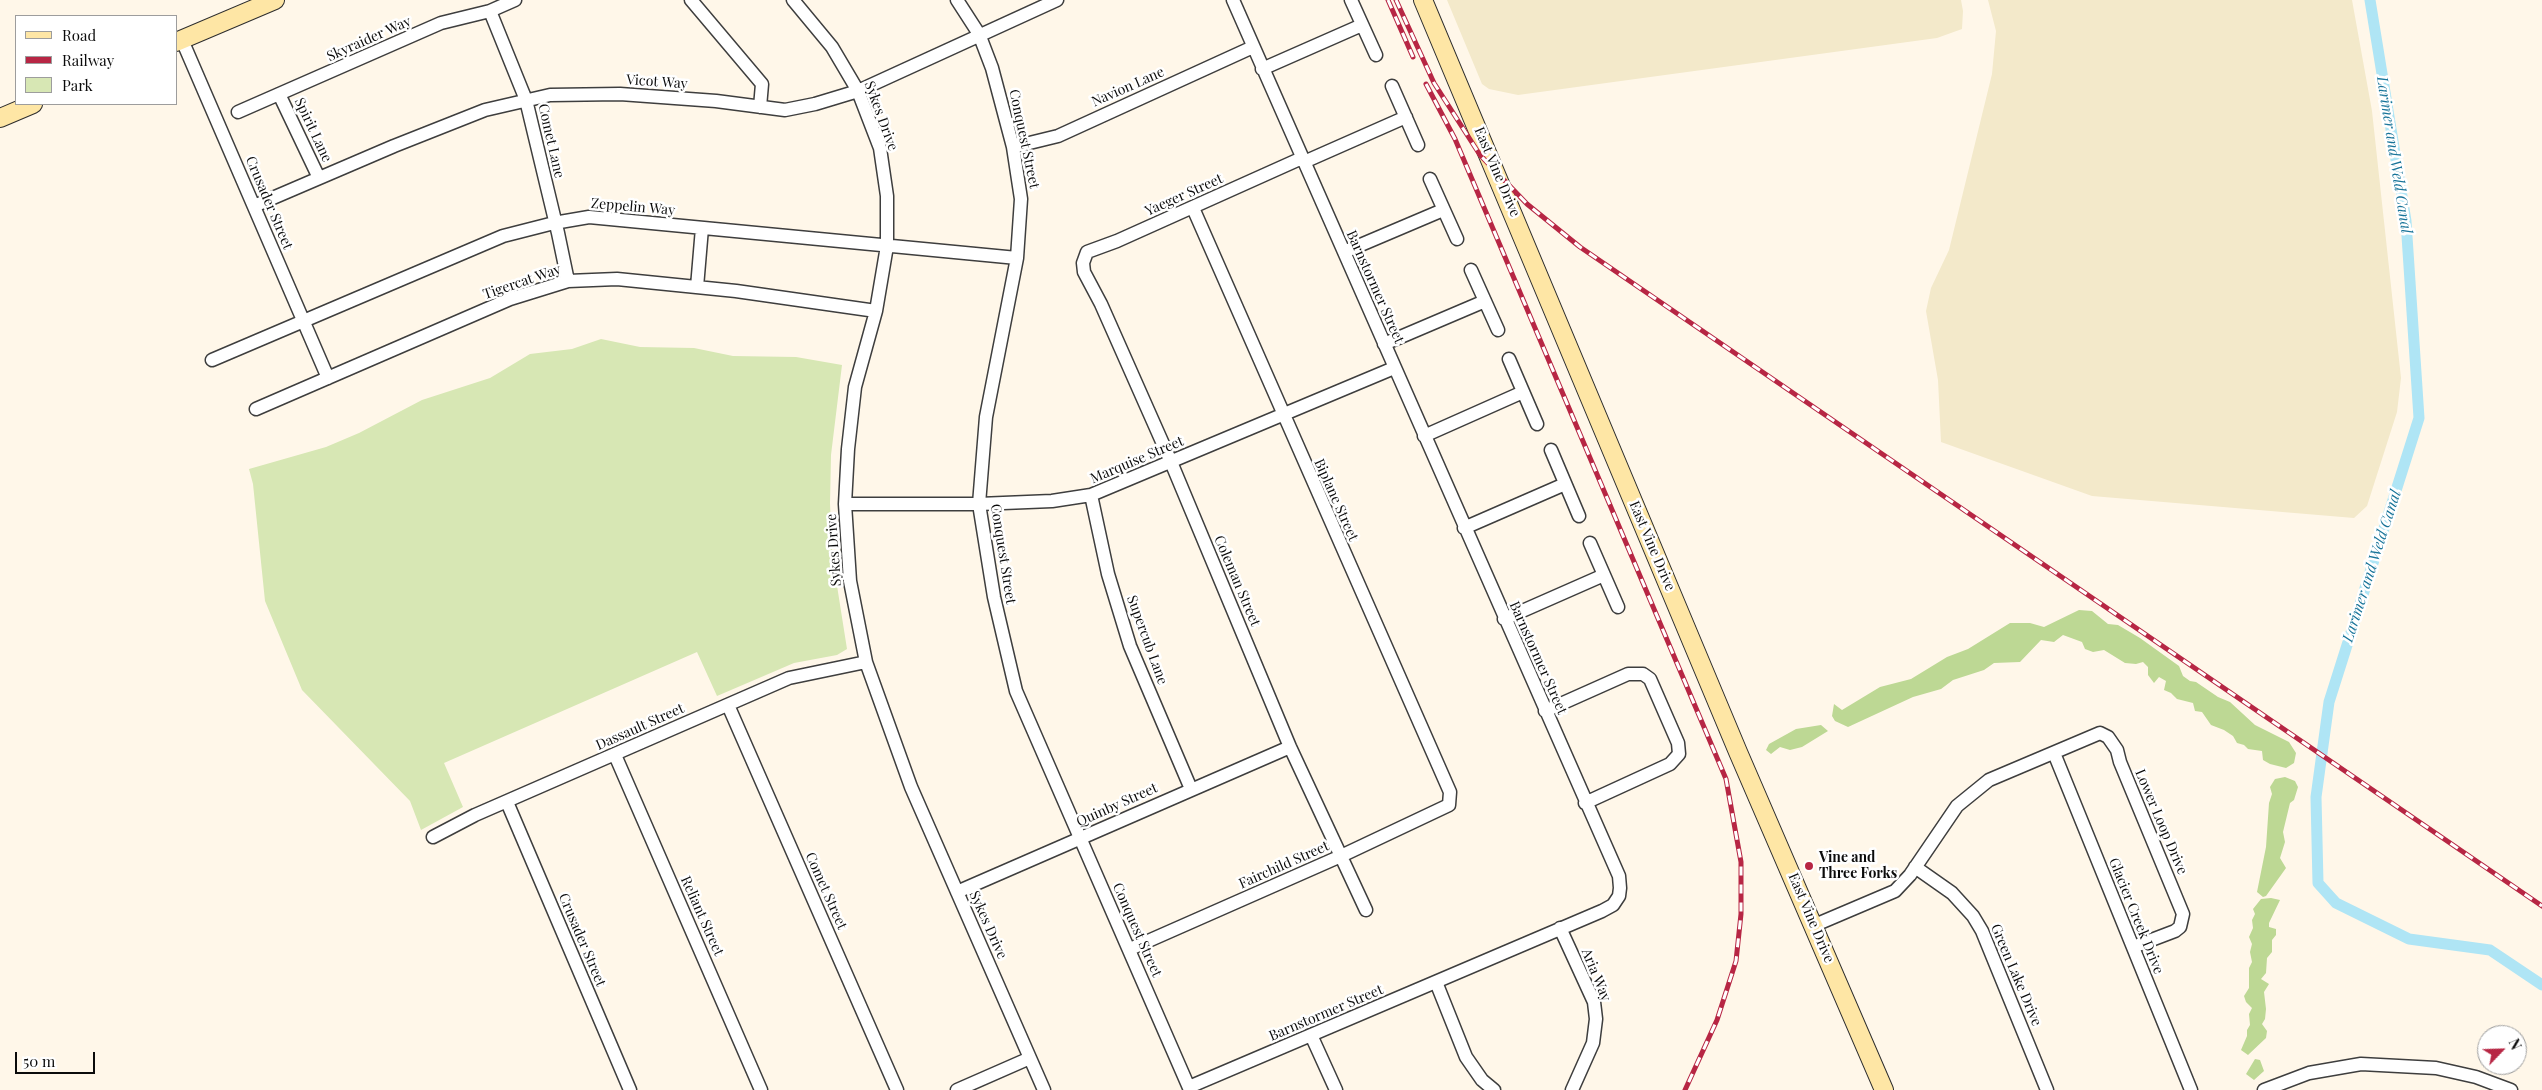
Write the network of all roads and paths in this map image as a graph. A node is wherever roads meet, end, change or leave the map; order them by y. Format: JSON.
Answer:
{"nodes":[{"id":1,"x":275,"y":0,"type":"edge"},
{"id":2,"x":516,"y":0,"type":"edge"},
{"id":3,"x":691,"y":0,"type":"edge"},
{"id":4,"x":793,"y":0,"type":"edge"},
{"id":5,"x":957,"y":0,"type":"edge"},
{"id":6,"x":1057,"y":0,"type":"edge"},
{"id":7,"x":1233,"y":0,"type":"edge"},
{"id":8,"x":1351,"y":0,"type":"edge"},
{"id":9,"x":1423,"y":0,"type":"edge"},
{"id":10,"x":1030,"y":6,"type":"edge"},
{"id":11,"x":490,"y":11,"type":"junction"},
{"id":12,"x":1362,"y":25,"type":"junction"},
{"id":13,"x":979,"y":34,"type":"junction"},
{"id":14,"x":179,"y":41,"type":"edge"},
{"id":15,"x":1253,"y":47,"type":"junction"},
{"id":16,"x":1376,"y":55,"type":"dead end"},
{"id":17,"x":1262,"y":69,"type":"junction"},
{"id":18,"x":1392,"y":86,"type":"dead end"},
{"id":19,"x":858,"y":91,"type":"junction"},
{"id":20,"x":279,"y":94,"type":"junction"},
{"id":21,"x":526,"y":100,"type":"junction"},
{"id":22,"x":31,"y":105,"type":"edge"},
{"id":23,"x":760,"y":107,"type":"junction"},
{"id":24,"x":238,"y":112,"type":"dead end"},
{"id":25,"x":1406,"y":117,"type":"junction"},
{"id":26,"x":0,"y":118,"type":"edge"},
{"id":27,"x":1418,"y":145,"type":"dead end"},
{"id":28,"x":1013,"y":147,"type":"junction"},
{"id":29,"x":1303,"y":160,"type":"junction"},
{"id":30,"x":319,"y":178,"type":"junction"},
{"id":31,"x":1430,"y":179,"type":"dead end"},
{"id":32,"x":254,"y":206,"type":"junction"},
{"id":33,"x":1193,"y":208,"type":"junction"},
{"id":34,"x":1443,"y":210,"type":"junction"},
{"id":35,"x":554,"y":223,"type":"junction"},
{"id":36,"x":702,"y":228,"type":"junction"},
{"id":37,"x":1457,"y":239,"type":"dead end"},
{"id":38,"x":888,"y":246,"type":"junction"},
{"id":39,"x":1344,"y":252,"type":"junction"},
{"id":40,"x":1017,"y":258,"type":"junction"},
{"id":41,"x":1083,"y":263,"type":"joint"},
{"id":42,"x":1471,"y":270,"type":"dead end"},
{"id":43,"x":568,"y":281,"type":"junction"},
{"id":44,"x":697,"y":287,"type":"junction"},
{"id":45,"x":1485,"y":301,"type":"junction"},
{"id":46,"x":876,"y":311,"type":"junction"},
{"id":47,"x":303,"y":320,"type":"junction"},
{"id":48,"x":1498,"y":330,"type":"dead end"},
{"id":49,"x":1384,"y":344,"type":"junction"},
{"id":50,"x":1509,"y":359,"type":"dead end"},
{"id":51,"x":212,"y":360,"type":"dead end"},
{"id":52,"x":1394,"y":368,"type":"junction"},
{"id":53,"x":328,"y":378,"type":"junction"},
{"id":54,"x":1523,"y":392,"type":"junction"},
{"id":55,"x":256,"y":409,"type":"dead end"},
{"id":56,"x":1282,"y":416,"type":"junction"},
{"id":57,"x":1537,"y":424,"type":"dead end"},
{"id":58,"x":1424,"y":436,"type":"junction"},
{"id":59,"x":1551,"y":450,"type":"dead end"},
{"id":60,"x":1171,"y":462,"type":"junction"},
{"id":61,"x":1565,"y":484,"type":"junction"},
{"id":62,"x":1091,"y":495,"type":"junction"},
{"id":63,"x":845,"y":504,"type":"junction"},
{"id":64,"x":979,"y":504,"type":"junction"},
{"id":65,"x":1579,"y":516,"type":"dead end"},
{"id":66,"x":1464,"y":528,"type":"junction"},
{"id":67,"x":1590,"y":543,"type":"dead end"},
{"id":68,"x":1604,"y":575,"type":"junction"},
{"id":69,"x":1618,"y":607,"type":"dead end"},
{"id":70,"x":1504,"y":619,"type":"junction"},
{"id":71,"x":866,"y":662,"type":"junction"},
{"id":72,"x":728,"y":705,"type":"junction"},
{"id":73,"x":1545,"y":711,"type":"junction"},
{"id":74,"x":1290,"y":747,"type":"junction"},
{"id":75,"x":2054,"y":753,"type":"junction"},
{"id":76,"x":615,"y":755,"type":"junction"},
{"id":77,"x":1191,"y":789,"type":"junction"},
{"id":78,"x":507,"y":802,"type":"junction"},
{"id":79,"x":1585,"y":804,"type":"junction"},
{"id":80,"x":1449,"y":805,"type":"joint"},
{"id":81,"x":433,"y":837,"type":"dead end"},
{"id":82,"x":1081,"y":838,"type":"junction"},
{"id":83,"x":1341,"y":856,"type":"junction"},
{"id":84,"x":1915,"y":867,"type":"junction"},
{"id":85,"x":957,"y":892,"type":"junction"},
{"id":86,"x":1366,"y":910,"type":"dead end"},
{"id":87,"x":1815,"y":925,"type":"junction"},
{"id":88,"x":1560,"y":928,"type":"junction"},
{"id":89,"x":2133,"y":947,"type":"junction"},
{"id":90,"x":1130,"y":950,"type":"junction"},
{"id":91,"x":1436,"y":982,"type":"junction"},
{"id":92,"x":1311,"y":1035,"type":"junction"},
{"id":93,"x":1030,"y":1058,"type":"junction"},
{"id":94,"x":2295,"y":1084,"type":"edge"},
{"id":95,"x":1189,"y":1089,"type":"edge"},
{"id":96,"x":2506,"y":1089,"type":"edge"},
{"id":97,"x":630,"y":1090,"type":"edge"},
{"id":98,"x":761,"y":1090,"type":"edge"},
{"id":99,"x":897,"y":1090,"type":"edge"},
{"id":100,"x":956,"y":1090,"type":"edge"},
{"id":101,"x":1044,"y":1090,"type":"edge"},
{"id":102,"x":1336,"y":1090,"type":"edge"},
{"id":103,"x":1494,"y":1090,"type":"edge"},
{"id":104,"x":1572,"y":1090,"type":"edge"},
{"id":105,"x":1884,"y":1090,"type":"edge"},
{"id":106,"x":2047,"y":1090,"type":"edge"},
{"id":107,"x":2191,"y":1090,"type":"edge"},
{"id":108,"x":2264,"y":1090,"type":"edge"}],
"edges":[{"from":1,"to":14,"type":"street"},
{"from":2,"to":11,"type":"street","name":"Skyraider Way"},
{"from":3,"to":23,"type":"street"},
{"from":4,"to":19,"type":"street","name":"Sykes Drive"},
{"from":5,"to":13,"type":"street","name":"Conquest Street"},
{"from":6,"to":10,"type":"street","name":"Vicot Way"},
{"from":7,"to":15,"type":"street","name":"Barnstormer Street"},
{"from":8,"to":12,"type":"street"},
{"from":9,"to":87,"type":"street","name":"East Vine Drive"},
{"from":10,"to":13,"type":"street","name":"Vicot Way"},
{"from":11,"to":20,"type":"street","name":"Skyraider Way"},
{"from":11,"to":21,"type":"street","name":"Comet Lane"},
{"from":12,"to":16,"type":"street"},
{"from":12,"to":17,"type":"street"},
{"from":13,"to":19,"type":"street","name":"Vicot Way"},
{"from":13,"to":28,"type":"street","name":"Conquest Street"},
{"from":14,"to":32,"type":"street","name":"Crusader Street"},
{"from":15,"to":17,"type":"street","name":"Barnstormer Street"},
{"from":15,"to":28,"type":"street","name":"Navion Lane"},
{"from":17,"to":29,"type":"street","name":"Barnstormer Street"},
{"from":18,"to":25,"type":"street"},
{"from":19,"to":23,"type":"street","name":"Vicot Way"},
{"from":19,"to":38,"type":"street","name":"Sykes Drive"},
{"from":20,"to":24,"type":"street","name":"Skyraider Way"},
{"from":20,"to":30,"type":"street","name":"Spirit Lane"},
{"from":21,"to":23,"type":"street","name":"Vicot Way"},
{"from":21,"to":30,"type":"street","name":"Vicot Way"},
{"from":21,"to":35,"type":"street","name":"Comet Lane"},
{"from":22,"to":26,"type":"street"},
{"from":25,"to":27,"type":"street"},
{"from":25,"to":29,"type":"street","name":"Yaeger Street"},
{"from":28,"to":40,"type":"street","name":"Conquest Street"},
{"from":29,"to":33,"type":"street","name":"Yaeger Street"},
{"from":29,"to":39,"type":"street","name":"Barnstormer Street"},
{"from":30,"to":32,"type":"street","name":"Vicot Way"},
{"from":31,"to":34,"type":"street"},
{"from":32,"to":47,"type":"street","name":"Crusader Street"},
{"from":33,"to":41,"type":"street","name":"Yaeger Street"},
{"from":33,"to":56,"type":"street","name":"Biplane Street"},
{"from":34,"to":37,"type":"street"},
{"from":34,"to":39,"type":"street"},
{"from":35,"to":36,"type":"street","name":"Zeppelin Way"},
{"from":35,"to":43,"type":"street","name":"Comet Lane"},
{"from":35,"to":47,"type":"street","name":"Zeppelin Way"},
{"from":36,"to":38,"type":"street","name":"Zeppelin Way"},
{"from":36,"to":44,"type":"street"},
{"from":38,"to":40,"type":"street","name":"Zeppelin Way"},
{"from":38,"to":46,"type":"street","name":"Sykes Drive"},
{"from":39,"to":49,"type":"street","name":"Barnstormer Street"},
{"from":40,"to":64,"type":"street","name":"Conquest Street"},
{"from":41,"to":60,"type":"street","name":"Coleman Street"},
{"from":42,"to":45,"type":"street"},
{"from":43,"to":44,"type":"street","name":"Tigercat Way"},
{"from":43,"to":53,"type":"street","name":"Tigercat Way"},
{"from":44,"to":46,"type":"street","name":"Tigercat Way"},
{"from":45,"to":48,"type":"street"},
{"from":45,"to":49,"type":"street"},
{"from":46,"to":63,"type":"street","name":"Sykes Drive"},
{"from":47,"to":51,"type":"street","name":"Zeppelin Way"},
{"from":47,"to":53,"type":"street","name":"Crusader Street"},
{"from":49,"to":52,"type":"street","name":"Barnstormer Street"},
{"from":50,"to":54,"type":"street"},
{"from":52,"to":56,"type":"street","name":"Marquise Street"},
{"from":52,"to":58,"type":"street","name":"Barnstormer Street"},
{"from":53,"to":55,"type":"street","name":"Tigercat Way"},
{"from":54,"to":57,"type":"street"},
{"from":54,"to":58,"type":"street"},
{"from":56,"to":60,"type":"street","name":"Marquise Street"},
{"from":56,"to":80,"type":"street","name":"Biplane Street"},
{"from":58,"to":66,"type":"street","name":"Barnstormer Street"},
{"from":59,"to":61,"type":"street"},
{"from":60,"to":62,"type":"street","name":"Marquise Street"},
{"from":60,"to":74,"type":"street","name":"Coleman Street"},
{"from":61,"to":65,"type":"street"},
{"from":61,"to":66,"type":"street"},
{"from":62,"to":64,"type":"street","name":"Marquise Street"},
{"from":62,"to":77,"type":"street","name":"Supercub Lane"},
{"from":63,"to":64,"type":"street","name":"Marquise Street"},
{"from":63,"to":71,"type":"street","name":"Sykes Drive"},
{"from":64,"to":82,"type":"street","name":"Conquest Street"},
{"from":66,"to":70,"type":"street","name":"Barnstormer Street"},
{"from":67,"to":68,"type":"street"},
{"from":68,"to":69,"type":"street"},
{"from":68,"to":70,"type":"street"},
{"from":70,"to":73,"type":"street","name":"Barnstormer Street"},
{"from":71,"to":72,"type":"street","name":"Dassault Street"},
{"from":71,"to":85,"type":"street","name":"Sykes Drive"},
{"from":72,"to":76,"type":"street","name":"Dassault Street"},
{"from":72,"to":99,"type":"street","name":"Comet Street"},
{"from":73,"to":79,"type":"street","name":"Barnstormer Street"},
{"from":73,"to":79,"type":"street"},
{"from":74,"to":77,"type":"street","name":"Quinby Street"},
{"from":74,"to":83,"type":"street","name":"Coleman Street"},
{"from":75,"to":84,"type":"street"},
{"from":75,"to":89,"type":"street","name":"Glacier Creek Drive"},
{"from":75,"to":89,"type":"street","name":"Lower Loop Drive"},
{"from":76,"to":78,"type":"street","name":"Dassault Street"},
{"from":76,"to":98,"type":"street","name":"Reliant Street"},
{"from":77,"to":82,"type":"street","name":"Quinby Street"},
{"from":78,"to":81,"type":"street","name":"Dassault Street"},
{"from":78,"to":97,"type":"street","name":"Crusader Street"},
{"from":79,"to":88,"type":"street","name":"Barnstormer Street"},
{"from":80,"to":83,"type":"street","name":"Fairchild Street"},
{"from":82,"to":85,"type":"street","name":"Quinby Street"},
{"from":82,"to":90,"type":"street","name":"Conquest Street"},
{"from":83,"to":86,"type":"street","name":"Coleman Street"},
{"from":83,"to":90,"type":"street","name":"Fairchild Street"},
{"from":84,"to":87,"type":"street"},
{"from":84,"to":106,"type":"street","name":"Green Lake Drive"},
{"from":85,"to":93,"type":"street","name":"Sykes Drive"},
{"from":87,"to":105,"type":"street","name":"East Vine Drive"},
{"from":88,"to":91,"type":"street","name":"Barnstormer Street"},
{"from":88,"to":104,"type":"street","name":"Aria Way"},
{"from":89,"to":107,"type":"street","name":"Glacier Creek Drive"},
{"from":90,"to":95,"type":"street","name":"Conquest Street"},
{"from":91,"to":92,"type":"street","name":"Barnstormer Street"},
{"from":91,"to":103,"type":"street"},
{"from":92,"to":95,"type":"street","name":"Barnstormer Street"},
{"from":92,"to":102,"type":"street"},
{"from":93,"to":100,"type":"street"},
{"from":93,"to":101,"type":"street","name":"Sykes Drive"},
{"from":94,"to":96,"type":"street"},
{"from":94,"to":108,"type":"street"}]}
